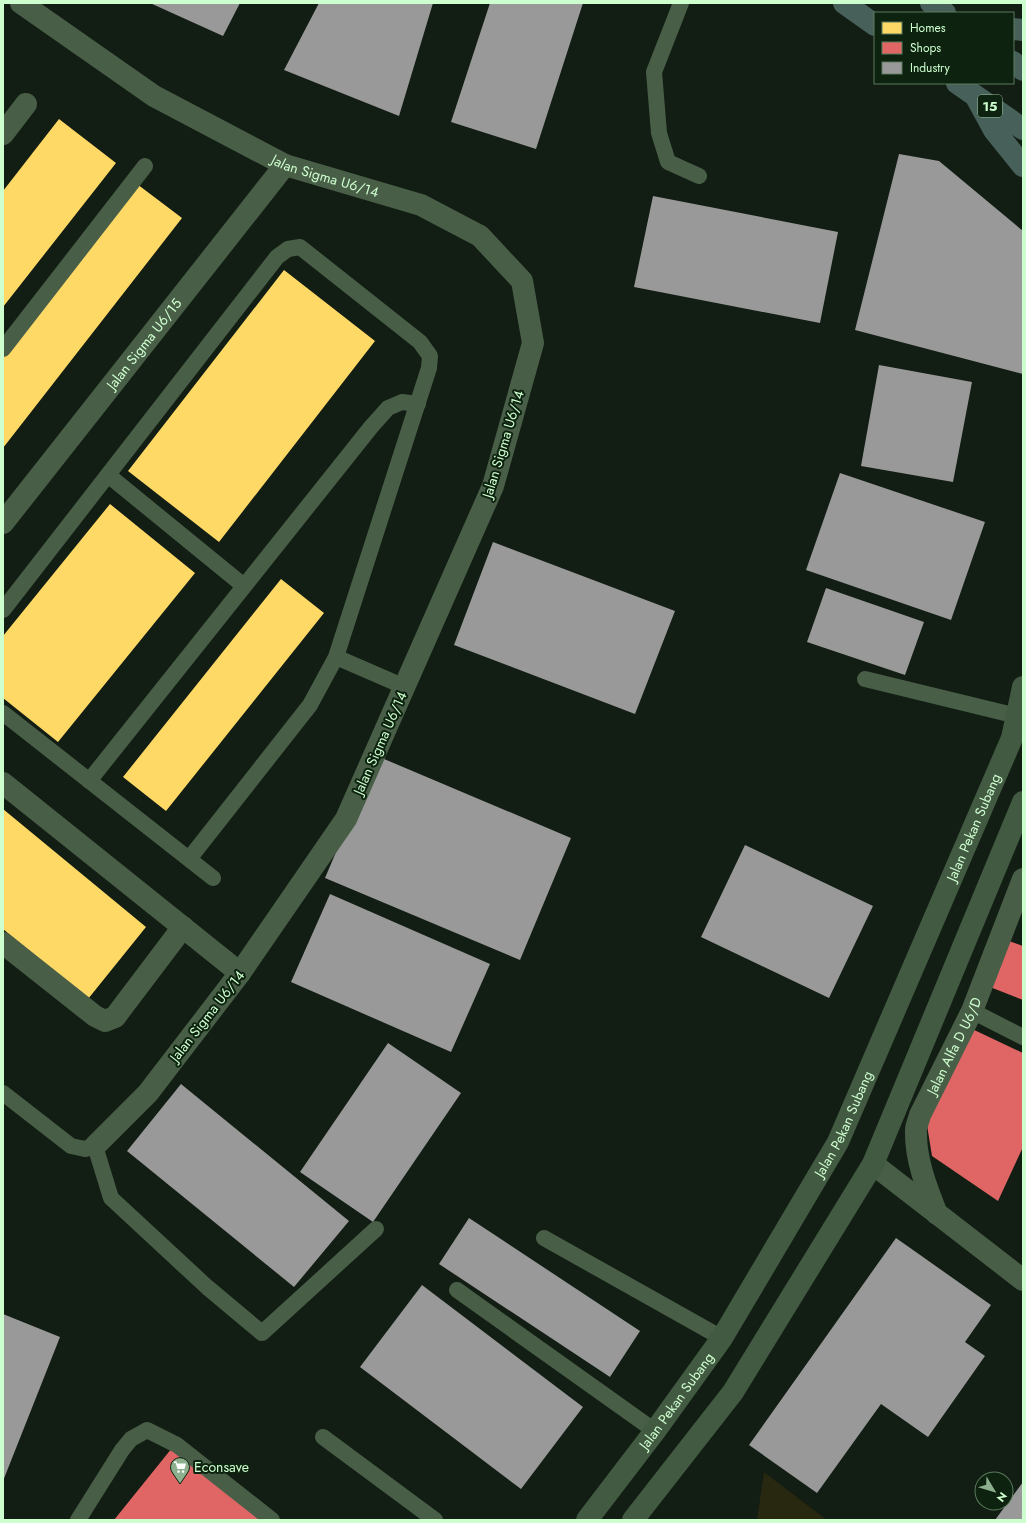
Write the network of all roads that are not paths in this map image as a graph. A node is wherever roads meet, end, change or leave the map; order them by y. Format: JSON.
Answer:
{"nodes":[{"id":1,"x":21,"y":3,"type":"edge"},
{"id":2,"x":681,"y":3,"type":"edge"},
{"id":3,"x":844,"y":3,"type":"edge"},
{"id":4,"x":931,"y":3,"type":"edge"},
{"id":5,"x":944,"y":12,"type":"edge"},
{"id":6,"x":874,"y":24,"type":"edge"},
{"id":7,"x":1014,"y":63,"type":"edge"},
{"id":8,"x":1023,"y":70,"type":"edge"},
{"id":9,"x":958,"y":84,"type":"edge"},
{"id":10,"x":976,"y":97,"type":"junction"},
{"id":11,"x":26,"y":104,"type":"dead end"},
{"id":12,"x":1023,"y":129,"type":"edge"},
{"id":13,"x":3,"y":134,"type":"edge"},
{"id":14,"x":285,"y":165,"type":"junction"},
{"id":15,"x":145,"y":166,"type":"dead end"},
{"id":16,"x":1023,"y":166,"type":"edge"},
{"id":17,"x":699,"y":176,"type":"dead end"},
{"id":18,"x":3,"y":349,"type":"edge"},
{"id":19,"x":418,"y":404,"type":"junction"},
{"id":20,"x":108,"y":476,"type":"junction"},
{"id":21,"x":3,"y":523,"type":"edge"},
{"id":22,"x":244,"y":586,"type":"junction"},
{"id":23,"x":3,"y":610,"type":"edge"},
{"id":24,"x":336,"y":657,"type":"junction"},
{"id":25,"x":865,"y":679,"type":"dead end"},
{"id":26,"x":405,"y":687,"type":"junction"},
{"id":27,"x":1023,"y":687,"type":"edge"},
{"id":28,"x":3,"y":713,"type":"edge"},
{"id":29,"x":1017,"y":716,"type":"junction"},
{"id":30,"x":89,"y":781,"type":"junction"},
{"id":31,"x":3,"y":783,"type":"edge"},
{"id":32,"x":1023,"y":802,"type":"edge"},
{"id":33,"x":189,"y":860,"type":"junction"},
{"id":34,"x":213,"y":878,"type":"dead end"},
{"id":35,"x":1023,"y":879,"type":"edge"},
{"id":36,"x":183,"y":927,"type":"junction"},
{"id":37,"x":3,"y":943,"type":"edge"},
{"id":38,"x":240,"y":973,"type":"junction"},
{"id":39,"x":972,"y":1011,"type":"junction"},
{"id":40,"x":1023,"y":1037,"type":"edge"},
{"id":41,"x":3,"y":1093,"type":"edge"},
{"id":42,"x":95,"y":1146,"type":"junction"},
{"id":43,"x":873,"y":1164,"type":"junction"},
{"id":44,"x":937,"y":1214,"type":"junction"},
{"id":45,"x":376,"y":1229,"type":"dead end"},
{"id":46,"x":544,"y":1238,"type":"dead end"},
{"id":47,"x":1023,"y":1280,"type":"edge"},
{"id":48,"x":456,"y":1290,"type":"dead end"},
{"id":49,"x":722,"y":1338,"type":"junction"},
{"id":50,"x":655,"y":1431,"type":"junction"},
{"id":51,"x":322,"y":1437,"type":"dead end"},
{"id":52,"x":78,"y":1520,"type":"edge"},
{"id":53,"x":272,"y":1520,"type":"edge"},
{"id":54,"x":435,"y":1520,"type":"edge"},
{"id":55,"x":587,"y":1520,"type":"edge"},
{"id":56,"x":633,"y":1520,"type":"edge"}],
"edges":[{"from":1,"to":14,"type":"street","name":"Jalan Sigma U6/14"},
{"from":2,"to":17,"type":"lane"},
{"from":3,"to":6,"type":"highway"},
{"from":4,"to":5,"type":"highway"},
{"from":7,"to":8,"type":"highway"},
{"from":9,"to":10,"type":"highway","number":"15"},
{"from":10,"to":12,"type":"highway","number":"15"},
{"from":10,"to":16,"type":"highway"},
{"from":11,"to":13,"type":"street"},
{"from":14,"to":21,"type":"street","name":"Jalan Sigma U6/15"},
{"from":14,"to":26,"type":"street","name":"Jalan Sigma U6/14"},
{"from":15,"to":18,"type":"lane"},
{"from":19,"to":20,"type":"lane"},
{"from":19,"to":22,"type":"lane"},
{"from":19,"to":24,"type":"lane"},
{"from":20,"to":22,"type":"lane"},
{"from":20,"to":23,"type":"lane"},
{"from":22,"to":30,"type":"lane"},
{"from":24,"to":26,"type":"lane"},
{"from":24,"to":33,"type":"lane"},
{"from":25,"to":29,"type":"lane"},
{"from":26,"to":38,"type":"street","name":"Jalan Sigma U6/14"},
{"from":27,"to":29,"type":"main road","name":"Jalan Pekan Subang"},
{"from":28,"to":30,"type":"lane"},
{"from":29,"to":49,"type":"main road","name":"Jalan Pekan Subang"},
{"from":30,"to":33,"type":"lane"},
{"from":31,"to":36,"type":"street"},
{"from":32,"to":43,"type":"main road"},
{"from":33,"to":34,"type":"lane"},
{"from":35,"to":39,"type":"street","name":"Jalan Alfa D U6/D"},
{"from":36,"to":37,"type":"street"},
{"from":36,"to":38,"type":"street"},
{"from":38,"to":42,"type":"street","name":"Jalan Sigma U6/14"},
{"from":39,"to":40,"type":"lane"},
{"from":39,"to":44,"type":"street","name":"Jalan Alfa D U6/D"},
{"from":41,"to":42,"type":"lane"},
{"from":42,"to":45,"type":"lane"},
{"from":43,"to":44,"type":"street"},
{"from":43,"to":56,"type":"main road"},
{"from":44,"to":47,"type":"street"},
{"from":46,"to":49,"type":"lane"},
{"from":48,"to":50,"type":"lane"},
{"from":49,"to":50,"type":"main road","name":"Jalan Pekan Subang"},
{"from":50,"to":55,"type":"main road","name":"Jalan Pekan Subang"},
{"from":51,"to":54,"type":"lane"},
{"from":52,"to":53,"type":"lane"}]}
